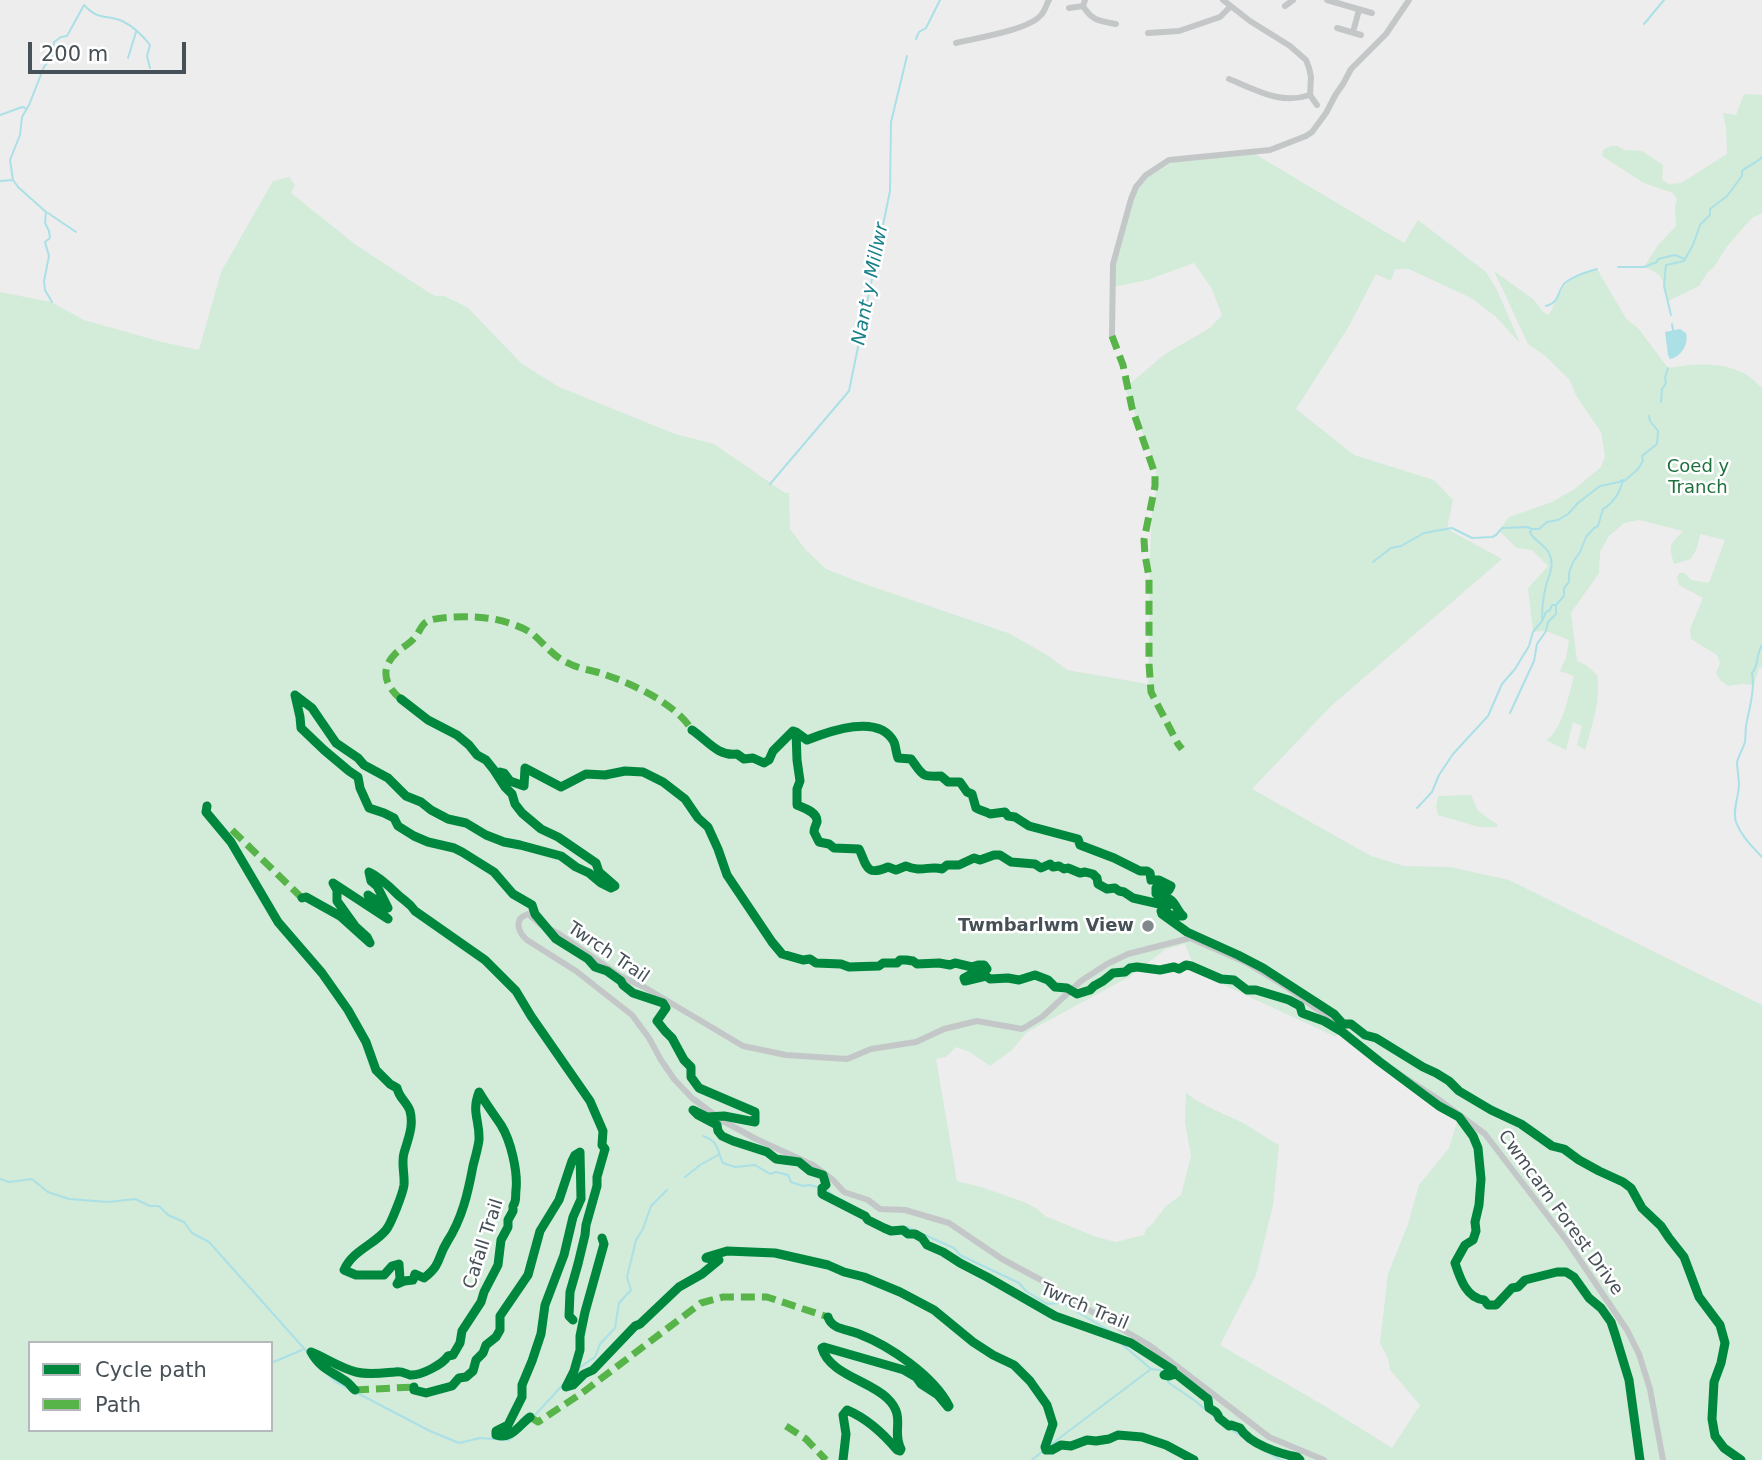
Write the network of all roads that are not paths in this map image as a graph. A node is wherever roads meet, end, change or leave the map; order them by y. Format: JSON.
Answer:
{"nodes":[{"id":1,"x":1049,"y":0,"type":"edge"},
{"id":2,"x":1223,"y":0,"type":"edge"},
{"id":3,"x":1293,"y":0,"type":"edge"},
{"id":4,"x":1327,"y":0,"type":"edge"},
{"id":5,"x":1409,"y":0,"type":"edge"},
{"id":6,"x":1084,"y":3,"type":"edge"},
{"id":7,"x":1285,"y":6,"type":"dead end"},
{"id":8,"x":1230,"y":7,"type":"junction"},
{"id":9,"x":1069,"y":8,"type":"dead end"},
{"id":10,"x":1359,"y":10,"type":"junction"},
{"id":11,"x":1372,"y":13,"type":"dead end"},
{"id":12,"x":1160,"y":23,"type":"dead end"},
{"id":13,"x":1116,"y":24,"type":"dead end"},
{"id":14,"x":1337,"y":28,"type":"dead end"},
{"id":15,"x":1160,"y":32,"type":"junction"},
{"id":16,"x":1353,"y":32,"type":"junction"},
{"id":17,"x":1148,"y":33,"type":"dead end"},
{"id":18,"x":1362,"y":35,"type":"dead end"},
{"id":19,"x":956,"y":43,"type":"dead end"},
{"id":20,"x":1245,"y":75,"type":"dead end"},
{"id":21,"x":1229,"y":79,"type":"dead end"},
{"id":22,"x":1242,"y":84,"type":"junction"},
{"id":23,"x":1310,"y":95,"type":"junction"},
{"id":24,"x":1317,"y":105,"type":"dead end"},
{"id":25,"x":1112,"y":336,"type":"dead end"},
{"id":26,"x":1324,"y":1460,"type":"edge"},
{"id":27,"x":1662,"y":1460,"type":"edge"}],
"edges":[{"from":1,"to":19,"type":"street"},
{"from":2,"to":8,"type":"street"},
{"from":3,"to":7,"type":"street"},
{"from":4,"to":10,"type":"street"},
{"from":5,"to":25,"type":"street"},
{"from":6,"to":9,"type":"street"},
{"from":6,"to":13,"type":"street"},
{"from":8,"to":15,"type":"street"},
{"from":8,"to":23,"type":"street"},
{"from":10,"to":11,"type":"street"},
{"from":10,"to":16,"type":"street"},
{"from":12,"to":15,"type":"street"},
{"from":14,"to":16,"type":"street"},
{"from":15,"to":17,"type":"street"},
{"from":16,"to":18,"type":"street"},
{"from":20,"to":22,"type":"street"},
{"from":21,"to":22,"type":"street"},
{"from":22,"to":23,"type":"street"},
{"from":23,"to":24,"type":"street"},
{"from":26,"to":27,"type":"street","name":"Cwmcarn Forest Drive"}]}
